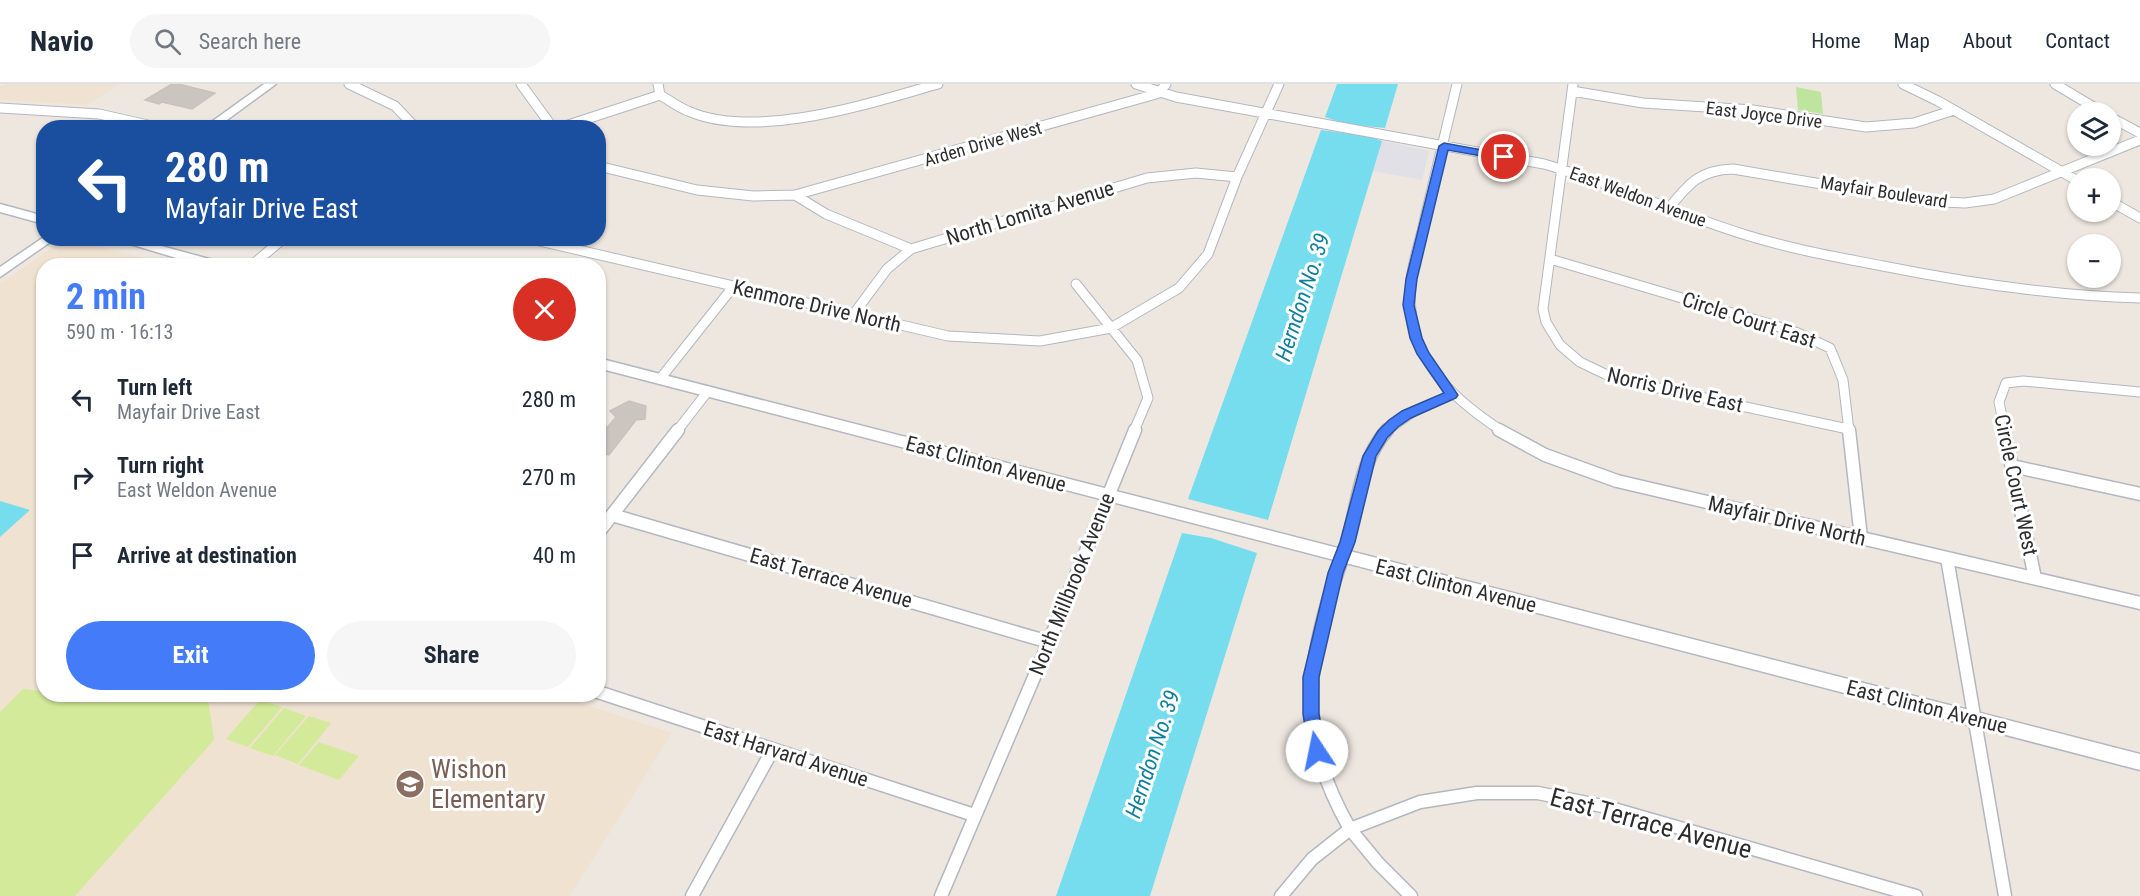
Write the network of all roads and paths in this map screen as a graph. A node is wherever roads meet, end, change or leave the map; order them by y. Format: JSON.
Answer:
{"nodes":[{"id":1,"x":271,"y":84,"type":"edge"},
{"id":2,"x":349,"y":84,"type":"edge"},
{"id":3,"x":521,"y":84,"type":"edge"},
{"id":4,"x":658,"y":84,"type":"edge"},
{"id":5,"x":938,"y":84,"type":"edge"},
{"id":6,"x":1136,"y":84,"type":"edge"},
{"id":7,"x":1166,"y":84,"type":"edge"},
{"id":8,"x":1279,"y":84,"type":"edge"},
{"id":9,"x":1457,"y":84,"type":"edge"},
{"id":10,"x":1903,"y":84,"type":"edge"},
{"id":11,"x":2055,"y":84,"type":"edge"},
{"id":12,"x":1572,"y":87,"type":"edge"},
{"id":13,"x":1159,"y":93,"type":"junction"},
{"id":14,"x":660,"y":95,"type":"junction"},
{"id":15,"x":2083,"y":102,"type":"edge"},
{"id":16,"x":0,"y":108,"type":"edge"},
{"id":17,"x":1954,"y":110,"type":"junction"},
{"id":18,"x":1267,"y":113,"type":"junction"},
{"id":19,"x":124,"y":120,"type":"edge"},
{"id":20,"x":219,"y":120,"type":"edge"},
{"id":21,"x":408,"y":120,"type":"edge"},
{"id":22,"x":547,"y":120,"type":"edge"},
{"id":23,"x":583,"y":120,"type":"edge"},
{"id":24,"x":2121,"y":123,"type":"edge"},
{"id":25,"x":2140,"y":133,"type":"edge"},
{"id":26,"x":2140,"y":140,"type":"edge"},
{"id":27,"x":1444,"y":146,"type":"junction"},
{"id":28,"x":606,"y":168,"type":"edge"},
{"id":29,"x":1561,"y":169,"type":"junction"},
{"id":30,"x":2062,"y":172,"type":"junction"},
{"id":31,"x":2067,"y":175,"type":"edge"},
{"id":32,"x":1237,"y":177,"type":"junction"},
{"id":33,"x":795,"y":195,"type":"junction"},
{"id":34,"x":2121,"y":207,"type":"edge"},
{"id":35,"x":0,"y":208,"type":"edge"},
{"id":36,"x":1669,"y":208,"type":"junction"},
{"id":37,"x":36,"y":218,"type":"edge"},
{"id":38,"x":2140,"y":218,"type":"edge"},
{"id":39,"x":39,"y":246,"type":"edge"},
{"id":40,"x":146,"y":246,"type":"edge"},
{"id":41,"x":275,"y":246,"type":"edge"},
{"id":42,"x":561,"y":246,"type":"edge"},
{"id":43,"x":911,"y":249,"type":"junction"},
{"id":44,"x":190,"y":258,"type":"edge"},
{"id":45,"x":261,"y":258,"type":"edge"},
{"id":46,"x":1550,"y":259,"type":"junction"},
{"id":47,"x":0,"y":273,"type":"edge"},
{"id":48,"x":1076,"y":284,"type":"dead end"},
{"id":49,"x":733,"y":287,"type":"junction"},
{"id":50,"x":2140,"y":298,"type":"edge"},
{"id":51,"x":853,"y":315,"type":"junction"},
{"id":52,"x":1111,"y":328,"type":"junction"},
{"id":53,"x":606,"y":365,"type":"edge"},
{"id":54,"x":660,"y":379,"type":"junction"},
{"id":55,"x":708,"y":391,"type":"junction"},
{"id":56,"x":2140,"y":392,"type":"edge"},
{"id":57,"x":1452,"y":395,"type":"junction"},
{"id":58,"x":1848,"y":429,"type":"junction"},
{"id":59,"x":2012,"y":466,"type":"junction"},
{"id":60,"x":2140,"y":494,"type":"edge"},
{"id":61,"x":1109,"y":496,"type":"junction"},
{"id":62,"x":612,"y":515,"type":"junction"},
{"id":63,"x":606,"y":523,"type":"edge"},
{"id":64,"x":1861,"y":538,"type":"junction"},
{"id":65,"x":1342,"y":557,"type":"junction"},
{"id":66,"x":1947,"y":558,"type":"junction"},
{"id":67,"x":2035,"y":578,"type":"junction"},
{"id":68,"x":2140,"y":603,"type":"edge"},
{"id":69,"x":1049,"y":642,"type":"junction"},
{"id":70,"x":606,"y":696,"type":"edge"},
{"id":71,"x":1975,"y":720,"type":"junction"},
{"id":72,"x":773,"y":749,"type":"junction"},
{"id":73,"x":2140,"y":762,"type":"edge"},
{"id":74,"x":974,"y":815,"type":"junction"},
{"id":75,"x":1350,"y":829,"type":"junction"},
{"id":76,"x":692,"y":896,"type":"edge"},
{"id":77,"x":941,"y":896,"type":"edge"},
{"id":78,"x":1281,"y":896,"type":"edge"},
{"id":79,"x":1411,"y":896,"type":"edge"},
{"id":80,"x":1916,"y":896,"type":"edge"},
{"id":81,"x":2005,"y":896,"type":"edge"}],
"edges":[{"from":1,"to":20,"type":"main road"},
{"from":2,"to":21,"type":"street"},
{"from":3,"to":22,"type":"street"},
{"from":4,"to":14,"type":"street"},
{"from":5,"to":14,"type":"street"},
{"from":6,"to":13,"type":"street","name":"East Weldon Avenue"},
{"from":7,"to":13,"type":"street"},
{"from":8,"to":18,"type":"street"},
{"from":9,"to":27,"type":"street"},
{"from":10,"to":17,"type":"street"},
{"from":11,"to":15,"type":"street"},
{"from":12,"to":17,"type":"street","name":"East Joyce Drive"},
{"from":12,"to":29,"type":"street","name":"Norris Drive East"},
{"from":13,"to":18,"type":"street","name":"East Weldon Avenue"},
{"from":13,"to":33,"type":"street","name":"Arden Drive West"},
{"from":14,"to":23,"type":"street"},
{"from":16,"to":19,"type":"street"},
{"from":17,"to":30,"type":"street"},
{"from":18,"to":27,"type":"street","name":"East Weldon Avenue"},
{"from":18,"to":32,"type":"street"},
{"from":24,"to":25,"type":"street"},
{"from":26,"to":30,"type":"street","name":"Mayfair Boulevard"},
{"from":27,"to":29,"type":"street","name":"East Weldon Avenue"},
{"from":27,"to":57,"type":"street"},
{"from":28,"to":33,"type":"street","name":"Arden Drive West"},
{"from":29,"to":36,"type":"street","name":"East Weldon Avenue"},
{"from":29,"to":46,"type":"street","name":"Norris Drive East"},
{"from":30,"to":31,"type":"street"},
{"from":30,"to":36,"type":"street","name":"Mayfair Boulevard"},
{"from":32,"to":43,"type":"street","name":"North Lomita Avenue"},
{"from":32,"to":52,"type":"street"},
{"from":33,"to":43,"type":"street"},
{"from":34,"to":38,"type":"street"},
{"from":35,"to":37,"type":"main road"},
{"from":36,"to":50,"type":"street","name":"East Weldon Avenue"},
{"from":39,"to":47,"type":"main road"},
{"from":40,"to":44,"type":"main road"},
{"from":41,"to":45,"type":"street"},
{"from":42,"to":49,"type":"street","name":"Kenmore Drive North"},
{"from":43,"to":51,"type":"street","name":"North Lomita Avenue"},
{"from":46,"to":58,"type":"street","name":"Circle Court East"},
{"from":46,"to":58,"type":"street","name":"Norris Drive East"},
{"from":48,"to":52,"type":"street","name":"North Millbrook Avenue"},
{"from":49,"to":51,"type":"street","name":"Kenmore Drive North"},
{"from":49,"to":54,"type":"street"},
{"from":51,"to":52,"type":"street","name":"Kenmore Drive North"},
{"from":52,"to":61,"type":"street","name":"North Millbrook Avenue"},
{"from":53,"to":54,"type":"main road","name":"East Clinton Avenue"},
{"from":54,"to":55,"type":"main road","name":"East Clinton Avenue"},
{"from":55,"to":61,"type":"main road","name":"East Clinton Avenue"},
{"from":55,"to":62,"type":"street"},
{"from":56,"to":59,"type":"street","name":"Circle Court West"},
{"from":57,"to":64,"type":"street","name":"Mayfair Drive North"},
{"from":57,"to":65,"type":"street"},
{"from":58,"to":64,"type":"street","name":"Circle Court East"},
{"from":59,"to":60,"type":"street"},
{"from":59,"to":67,"type":"street","name":"Circle Court West"},
{"from":61,"to":65,"type":"main road","name":"East Clinton Avenue"},
{"from":61,"to":69,"type":"street","name":"North Millbrook Avenue"},
{"from":62,"to":63,"type":"street"},
{"from":62,"to":69,"type":"street","name":"East Terrace Avenue"},
{"from":64,"to":66,"type":"street","name":"Mayfair Drive North"},
{"from":65,"to":71,"type":"main road","name":"East Clinton Avenue"},
{"from":65,"to":75,"type":"street"},
{"from":66,"to":67,"type":"street","name":"Mayfair Drive North"},
{"from":66,"to":71,"type":"street"},
{"from":67,"to":68,"type":"street","name":"Mayfair Drive North"},
{"from":69,"to":74,"type":"street","name":"North Millbrook Avenue"},
{"from":70,"to":72,"type":"street","name":"East Harvard Avenue"},
{"from":71,"to":73,"type":"main road","name":"East Clinton Avenue"},
{"from":71,"to":81,"type":"street"},
{"from":72,"to":74,"type":"street","name":"East Harvard Avenue"},
{"from":72,"to":76,"type":"street"},
{"from":74,"to":77,"type":"street","name":"North Millbrook Avenue"},
{"from":75,"to":78,"type":"street","name":"East Terrace Avenue"},
{"from":75,"to":79,"type":"street"},
{"from":75,"to":80,"type":"street","name":"East Terrace Avenue"}]}
